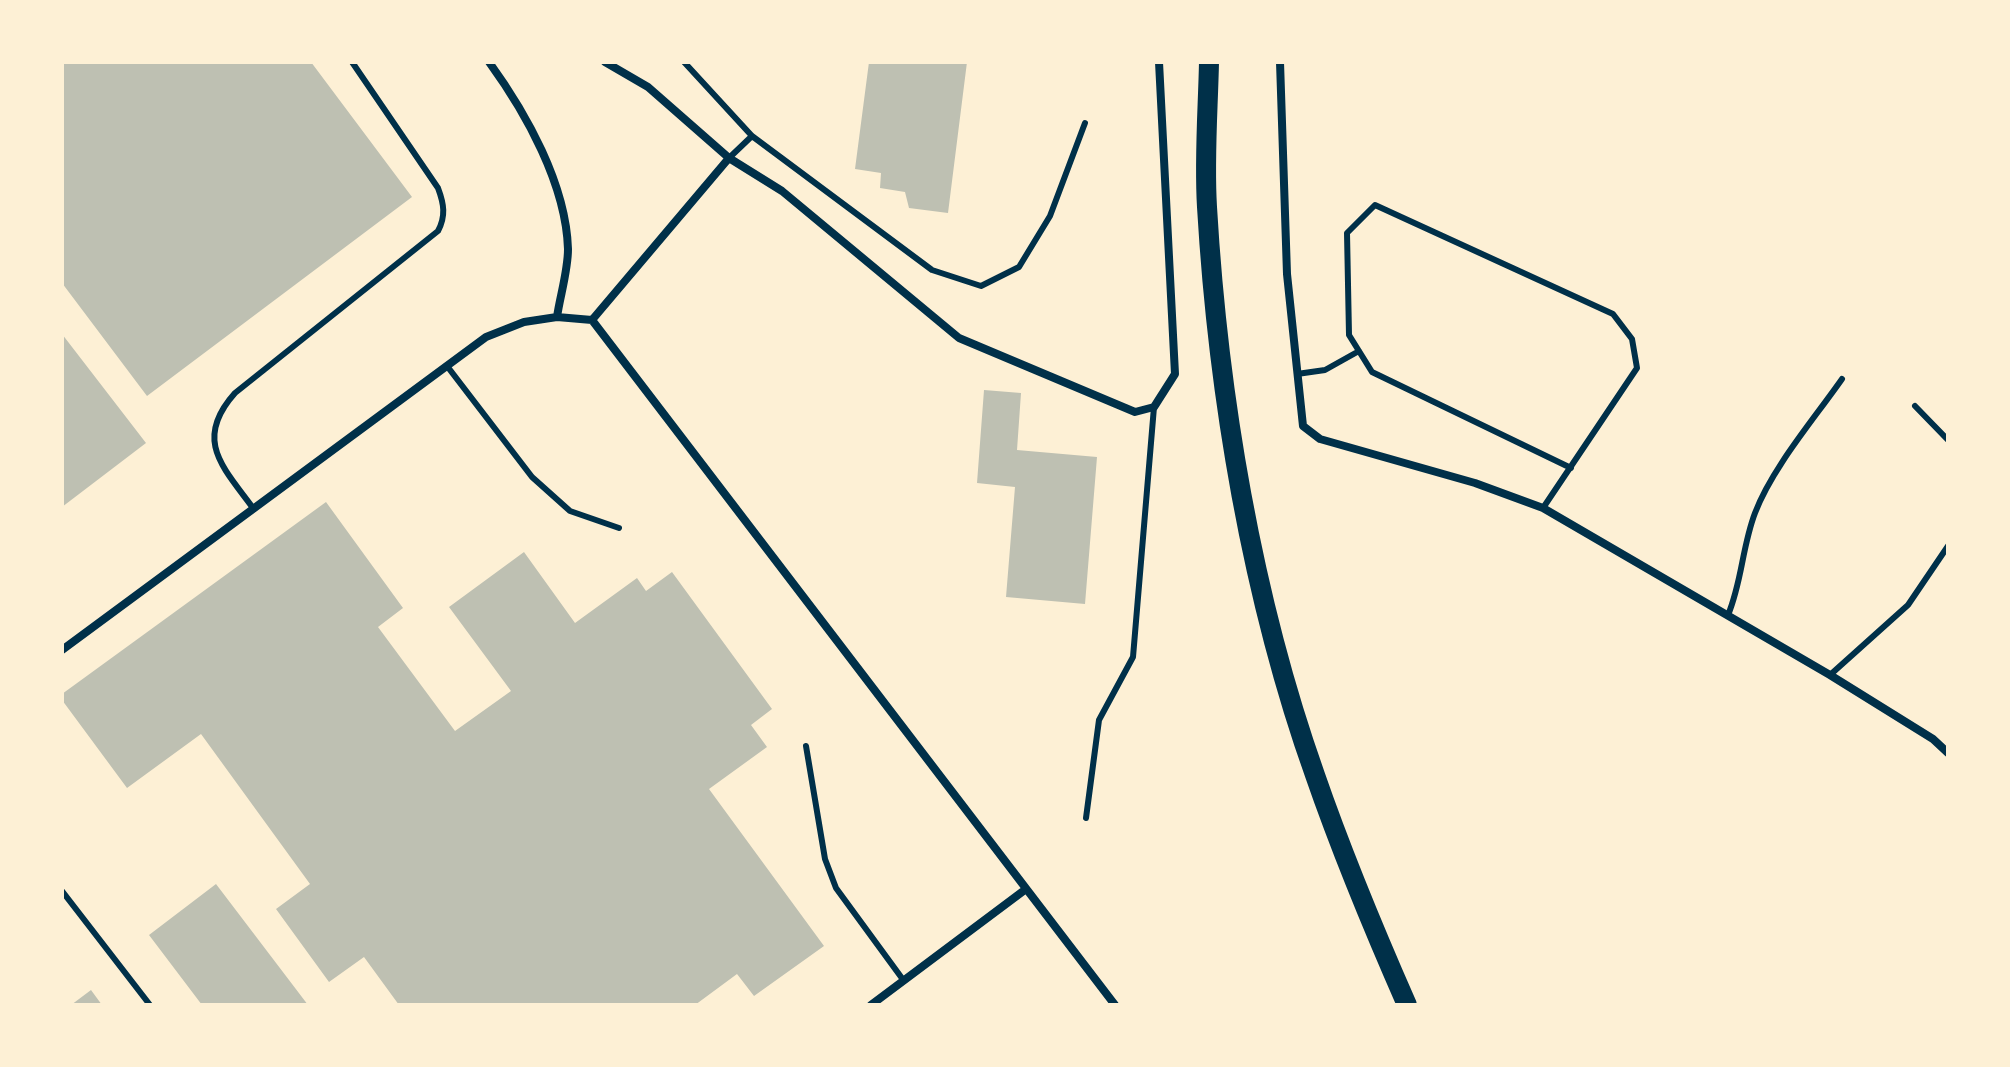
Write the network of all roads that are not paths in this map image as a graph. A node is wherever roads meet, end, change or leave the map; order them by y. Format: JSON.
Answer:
{"nodes":[{"id":1,"x":352,"y":62,"type":"edge"},
{"id":2,"x":489,"y":62,"type":"edge"},
{"id":3,"x":605,"y":62,"type":"edge"},
{"id":4,"x":684,"y":62,"type":"edge"},
{"id":5,"x":1159,"y":62,"type":"edge"},
{"id":6,"x":1209,"y":62,"type":"edge"},
{"id":7,"x":1280,"y":62,"type":"edge"},
{"id":8,"x":1085,"y":123,"type":"dead end"},
{"id":9,"x":752,"y":136,"type":"junction"},
{"id":10,"x":729,"y":158,"type":"junction"},
{"id":11,"x":557,"y":317,"type":"junction"},
{"id":12,"x":592,"y":320,"type":"junction"},
{"id":13,"x":1359,"y":351,"type":"junction"},
{"id":14,"x":447,"y":366,"type":"junction"},
{"id":15,"x":1297,"y":374,"type":"junction"},
{"id":16,"x":1842,"y":379,"type":"dead end"},
{"id":17,"x":1915,"y":406,"type":"dead end"},
{"id":18,"x":1154,"y":407,"type":"junction"},
{"id":19,"x":1948,"y":440,"type":"edge"},
{"id":20,"x":1571,"y":468,"type":"junction"},
{"id":21,"x":253,"y":508,"type":"junction"},
{"id":22,"x":1543,"y":508,"type":"junction"},
{"id":23,"x":619,"y":528,"type":"dead end"},
{"id":24,"x":1948,"y":546,"type":"edge"},
{"id":25,"x":1728,"y":615,"type":"junction"},
{"id":26,"x":62,"y":650,"type":"edge"},
{"id":27,"x":1830,"y":675,"type":"junction"},
{"id":28,"x":806,"y":746,"type":"dead end"},
{"id":29,"x":1948,"y":753,"type":"edge"},
{"id":30,"x":1086,"y":818,"type":"dead end"},
{"id":31,"x":1026,"y":889,"type":"junction"},
{"id":32,"x":62,"y":891,"type":"edge"},
{"id":33,"x":904,"y":981,"type":"junction"},
{"id":34,"x":150,"y":1005,"type":"edge"},
{"id":35,"x":871,"y":1005,"type":"edge"},
{"id":36,"x":1115,"y":1005,"type":"edge"},
{"id":37,"x":1407,"y":1005,"type":"edge"}],
"edges":[{"from":1,"to":21,"type":"lane"},
{"from":2,"to":11,"type":"street"},
{"from":3,"to":10,"type":"street"},
{"from":4,"to":9,"type":"lane"},
{"from":5,"to":18,"type":"street"},
{"from":6,"to":37,"type":"main road"},
{"from":7,"to":15,"type":"street"},
{"from":8,"to":9,"type":"lane"},
{"from":9,"to":10,"type":"lane"},
{"from":10,"to":12,"type":"street"},
{"from":10,"to":18,"type":"street"},
{"from":11,"to":12,"type":"street"},
{"from":11,"to":14,"type":"street"},
{"from":12,"to":31,"type":"street"},
{"from":13,"to":15,"type":"lane"},
{"from":13,"to":20,"type":"lane"},
{"from":13,"to":20,"type":"lane"},
{"from":14,"to":21,"type":"street"},
{"from":14,"to":23,"type":"lane"},
{"from":15,"to":22,"type":"street"},
{"from":16,"to":25,"type":"lane"},
{"from":17,"to":19,"type":"lane"},
{"from":18,"to":30,"type":"lane"},
{"from":20,"to":22,"type":"lane"},
{"from":21,"to":26,"type":"street"},
{"from":22,"to":25,"type":"street"},
{"from":24,"to":27,"type":"lane"},
{"from":25,"to":27,"type":"street"},
{"from":27,"to":29,"type":"street"},
{"from":28,"to":33,"type":"lane"},
{"from":31,"to":33,"type":"street"},
{"from":31,"to":36,"type":"street"},
{"from":32,"to":34,"type":"lane"},
{"from":33,"to":35,"type":"street"}]}
